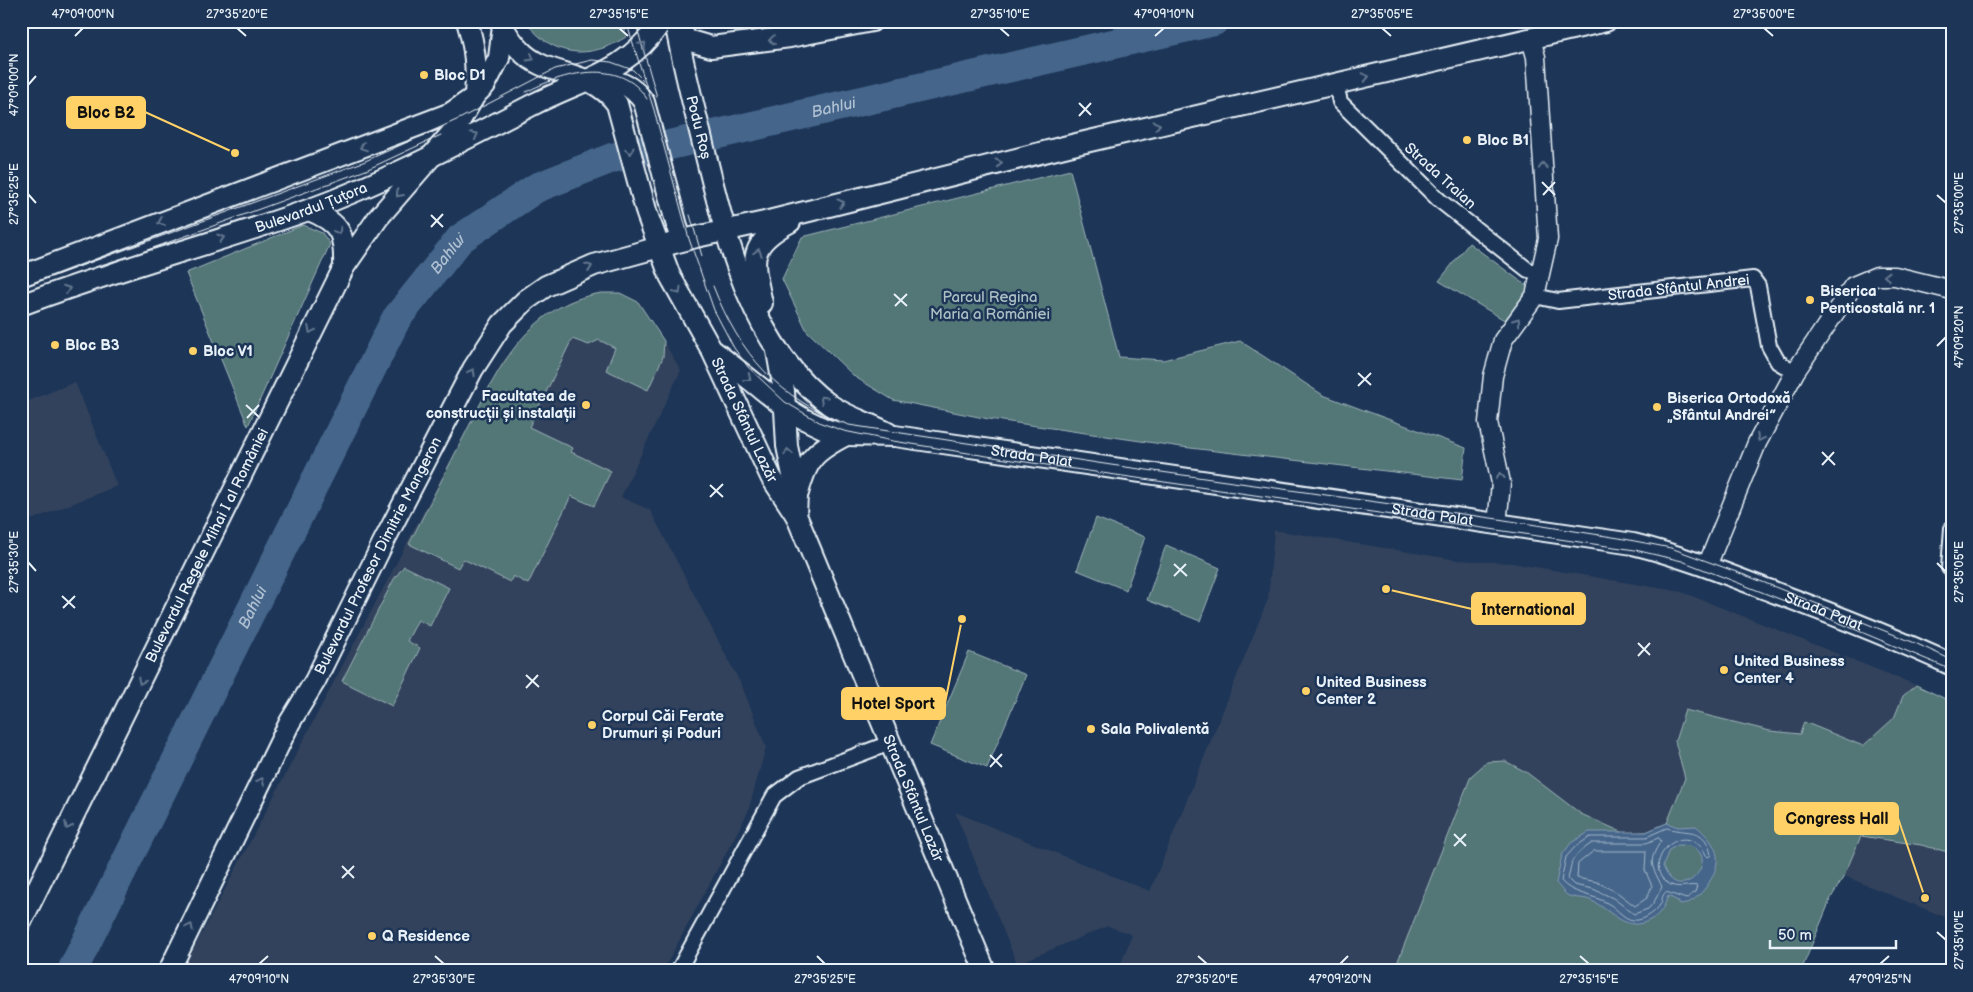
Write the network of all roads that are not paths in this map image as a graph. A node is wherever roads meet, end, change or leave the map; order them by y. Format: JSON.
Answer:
{"nodes":[{"id":1,"x":467,"y":21,"type":"edge"},
{"id":2,"x":872,"y":21,"type":"edge"},
{"id":3,"x":1606,"y":21,"type":"edge"},
{"id":4,"x":671,"y":22,"type":"edge"},
{"id":5,"x":501,"y":24,"type":"edge"},
{"id":6,"x":1571,"y":25,"type":"edge"},
{"id":7,"x":1541,"y":32,"type":"edge"},
{"id":8,"x":592,"y":79,"type":"junction"},
{"id":9,"x":1336,"y":84,"type":"junction"},
{"id":10,"x":475,"y":96,"type":"junction"},
{"id":11,"x":432,"y":158,"type":"junction"},
{"id":12,"x":309,"y":210,"type":"junction"},
{"id":13,"x":812,"y":210,"type":"junction"},
{"id":14,"x":726,"y":231,"type":"junction"},
{"id":15,"x":681,"y":241,"type":"junction"},
{"id":16,"x":659,"y":246,"type":"junction"},
{"id":17,"x":344,"y":267,"type":"junction"},
{"id":18,"x":1541,"y":273,"type":"junction"},
{"id":19,"x":22,"y":274,"type":"edge"},
{"id":20,"x":1952,"y":290,"type":"edge"},
{"id":21,"x":1535,"y":296,"type":"junction"},
{"id":22,"x":27,"y":303,"type":"edge"},
{"id":23,"x":772,"y":342,"type":"junction"},
{"id":24,"x":711,"y":349,"type":"junction"},
{"id":25,"x":1795,"y":372,"type":"junction"},
{"id":26,"x":786,"y":408,"type":"junction"},
{"id":27,"x":846,"y":434,"type":"junction"},
{"id":28,"x":894,"y":436,"type":"junction"},
{"id":29,"x":797,"y":495,"type":"junction"},
{"id":30,"x":796,"y":515,"type":"junction"},
{"id":31,"x":1497,"y":525,"type":"junction"},
{"id":32,"x":1952,"y":528,"type":"edge"},
{"id":33,"x":1707,"y":566,"type":"junction"},
{"id":34,"x":1949,"y":568,"type":"dead end"},
{"id":35,"x":1952,"y":665,"type":"edge"},
{"id":36,"x":890,"y":743,"type":"junction"},
{"id":37,"x":21,"y":922,"type":"edge"},
{"id":38,"x":169,"y":971,"type":"edge"},
{"id":39,"x":678,"y":971,"type":"edge"},
{"id":40,"x":985,"y":971,"type":"edge"}],
"edges":[{"from":1,"to":10,"type":"main road"},
{"from":2,"to":4,"type":"main road","one_way":true},
{"from":3,"to":6,"type":"main road"},
{"from":8,"to":4,"type":"main road","name":"Bulevardul Țuțora","one_way":true},
{"from":4,"to":14,"type":"main road","name":"Podu Roș"},
{"from":5,"to":8,"type":"main road","one_way":true},
{"from":5,"to":10,"type":"main road"},
{"from":6,"to":7,"type":"main road"},
{"from":9,"to":7,"type":"main road","one_way":true},
{"from":18,"to":7,"type":"street","one_way":true},
{"from":11,"to":8,"type":"main road","name":"Bulevardul Țuțora","one_way":true},
{"from":8,"to":15,"type":"main road"},
{"from":8,"to":16,"type":"main road","one_way":true},
{"from":13,"to":9,"type":"main road","one_way":true},
{"from":9,"to":18,"type":"street","name":"Strada Traian"},
{"from":10,"to":11,"type":"main road","name":"Bulevardul Regele Mihai I al României"},
{"from":10,"to":19,"type":"main road","one_way":true},
{"from":11,"to":12,"type":"main road","name":"Bulevardul Țuțora"},
{"from":11,"to":17,"type":"main road","name":"Bulevardul Regele Mihai I al României","one_way":true},
{"from":12,"to":17,"type":"main road","one_way":true},
{"from":22,"to":12,"type":"main road","name":"Bulevardul Țuțora","one_way":true},
{"from":13,"to":14,"type":"main road","name":"Bulevardul Profesor Dimitrie Mangeron"},
{"from":23,"to":13,"type":"main road","name":"Strada Sfântul Lazăr","one_way":true},
{"from":14,"to":15,"type":"main road","name":"Bulevardul Profesor Dimitrie Mangeron"},
{"from":14,"to":23,"type":"main road","name":"Strada Palat"},
{"from":15,"to":16,"type":"main road","name":"Bulevardul Profesor Dimitrie Mangeron"},
{"from":16,"to":24,"type":"main road","name":"Strada Palat","one_way":true},
{"from":38,"to":16,"type":"main road","name":"Bulevardul Profesor Dimitrie Mangeron","one_way":true},
{"from":17,"to":37,"type":"main road","name":"Bulevardul Regele Mihai I al României","one_way":true},
{"from":18,"to":21,"type":"street"},
{"from":19,"to":22,"type":"street"},
{"from":20,"to":25,"type":"street","one_way":true},
{"from":21,"to":25,"type":"street","name":"Strada Sfântul Andrei"},
{"from":31,"to":21,"type":"street","one_way":true},
{"from":23,"to":26,"type":"main road","name":"Strada Sfântul Lazăr"},
{"from":28,"to":23,"type":"main road","name":"Strada Palat","one_way":true},
{"from":24,"to":26,"type":"main road","name":"Strada Palat","one_way":true},
{"from":24,"to":30,"type":"main road","name":"Strada Sfântul Lazăr"},
{"from":25,"to":33,"type":"street","one_way":true},
{"from":26,"to":27,"type":"main road","name":"Strada Palat"},
{"from":29,"to":26,"type":"main road","name":"Strada Sfântul Lazăr","one_way":true},
{"from":27,"to":28,"type":"main road","name":"Strada Palat"},
{"from":27,"to":29,"type":"main road"},
{"from":28,"to":31,"type":"main road","name":"Strada Palat"},
{"from":29,"to":30,"type":"main road","name":"Strada Sfântul Lazăr"},
{"from":30,"to":36,"type":"main road","name":"Strada Sfântul Lazăr"},
{"from":31,"to":33,"type":"main road","name":"Strada Palat"},
{"from":32,"to":34,"type":"street"},
{"from":33,"to":35,"type":"main road","name":"Strada Palat"},
{"from":36,"to":39,"type":"street"},
{"from":36,"to":40,"type":"main road","name":"Strada Sfântul Lazăr"}]}
